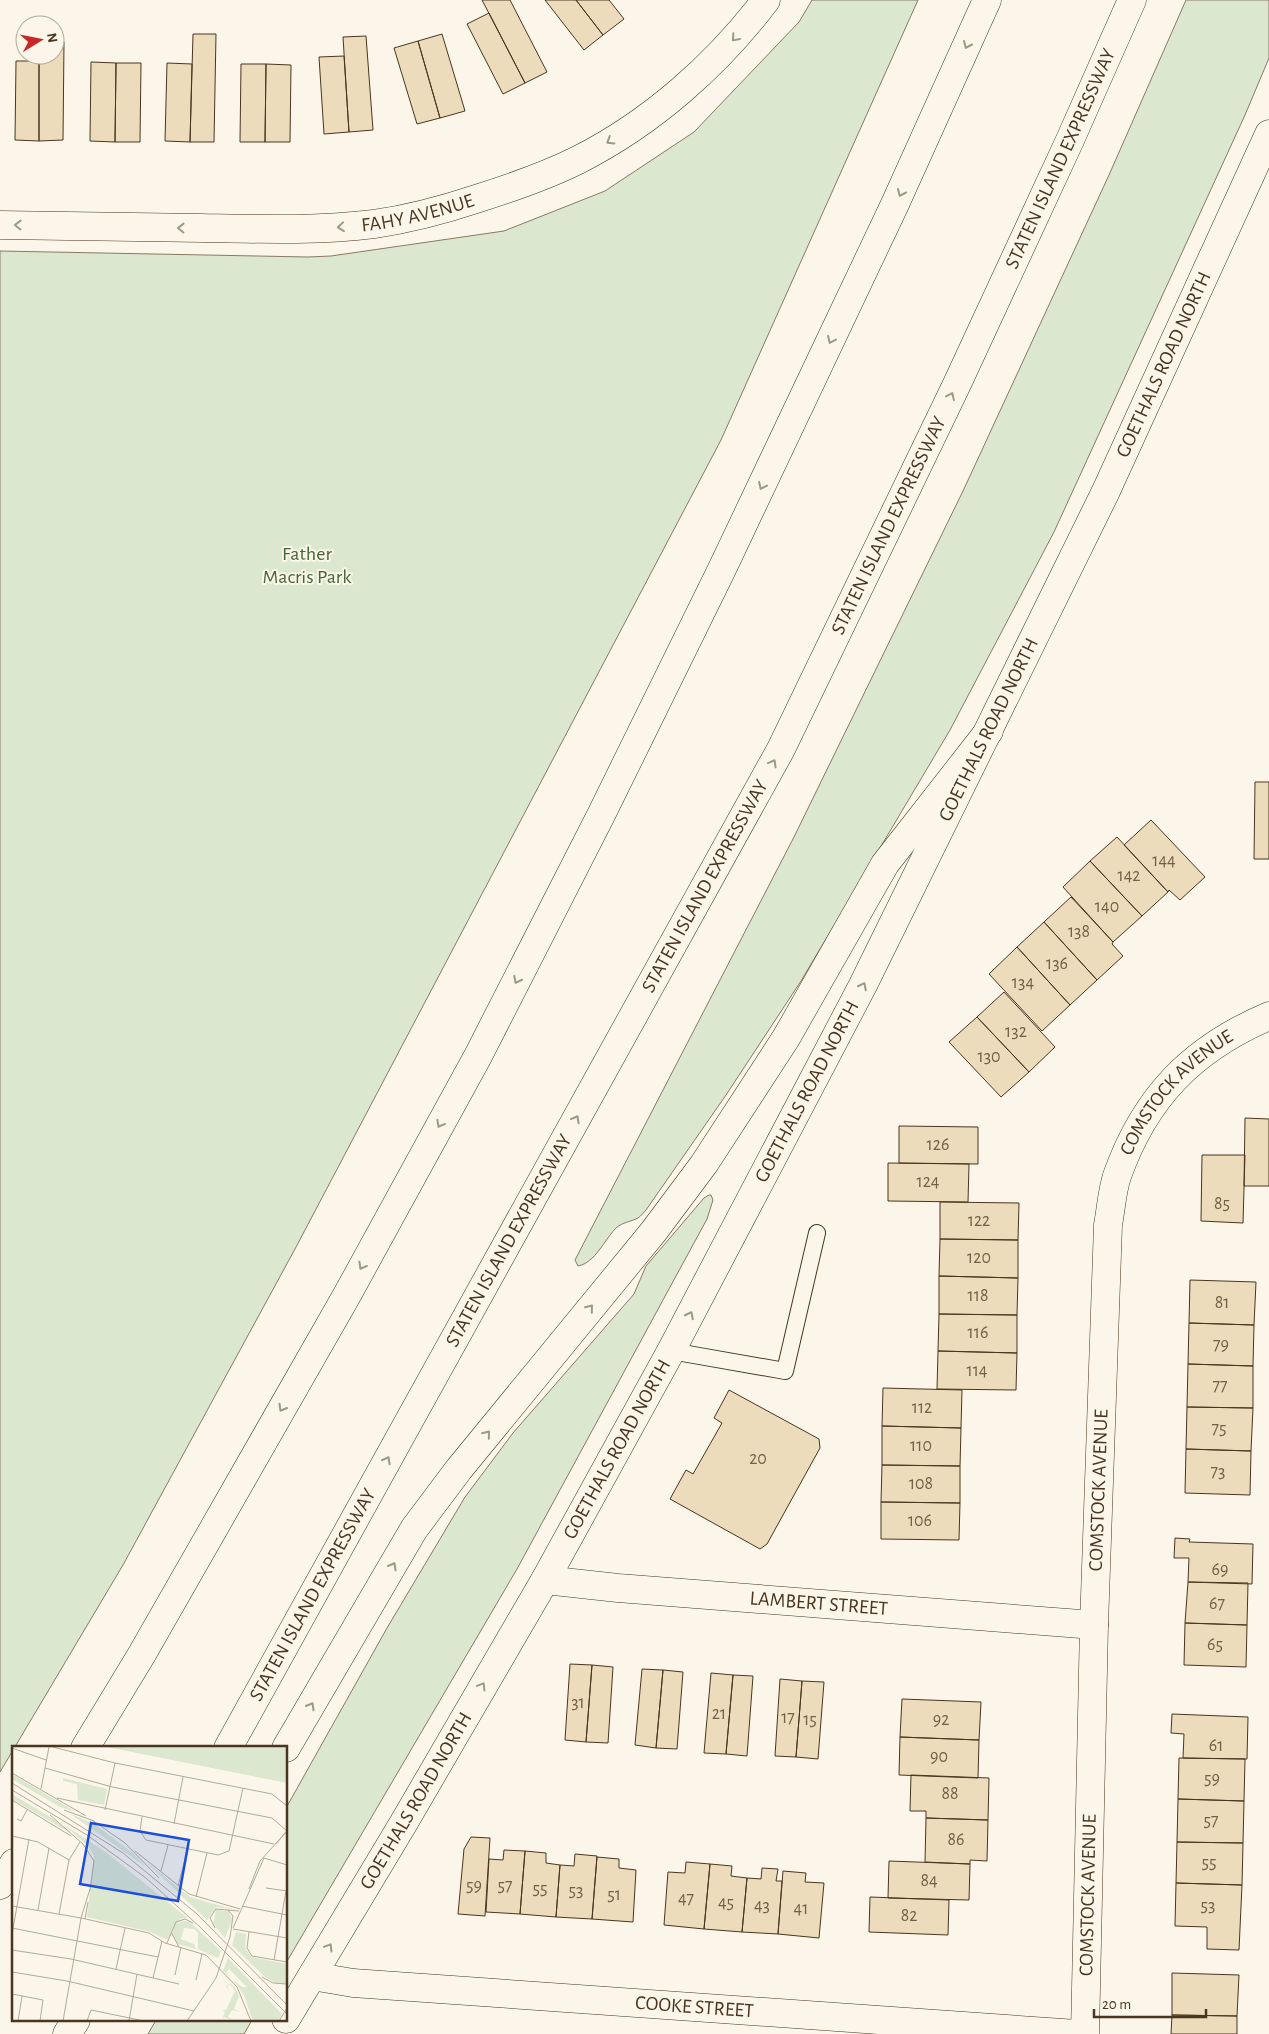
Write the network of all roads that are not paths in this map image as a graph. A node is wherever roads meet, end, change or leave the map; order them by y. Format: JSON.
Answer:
{"nodes":[{"id":1,"x":766,"y":0,"type":"edge"},
{"id":2,"x":987,"y":0,"type":"edge"},
{"id":3,"x":1132,"y":0,"type":"edge"},
{"id":4,"x":1269,"y":134,"type":"edge"},
{"id":5,"x":0,"y":225,"type":"edge"},
{"id":6,"x":990,"y":731,"type":"junction"},
{"id":7,"x":1269,"y":1016,"type":"edge"},
{"id":8,"x":817,"y":1233,"type":"dead end"},
{"id":9,"x":671,"y":1351,"type":"junction"},
{"id":10,"x":545,"y":1580,"type":"junction"},
{"id":11,"x":1094,"y":1626,"type":"junction"},
{"id":12,"x":86,"y":1746,"type":"edge"},
{"id":13,"x":229,"y":1746,"type":"edge"},
{"id":14,"x":287,"y":1746,"type":"edge"},
{"id":15,"x":12,"y":1866,"type":"edge"},
{"id":16,"x":0,"y":1885,"type":"edge"},
{"id":17,"x":312,"y":1976,"type":"junction"},
{"id":18,"x":288,"y":2017,"type":"edge"},
{"id":19,"x":75,"y":2022,"type":"edge"},
{"id":20,"x":285,"y":2022,"type":"edge"},
{"id":21,"x":67,"y":2034,"type":"edge"},
{"id":22,"x":277,"y":2034,"type":"edge"},
{"id":23,"x":1077,"y":2034,"type":"edge"},
{"id":24,"x":1085,"y":2034,"type":"edge"}],
"edges":[{"from":1,"to":5,"type":"main road","name":"FAHY AVENUE","one_way":true},
{"from":2,"to":12,"type":"main road","one_way":true},
{"from":13,"to":3,"type":"main road","name":"STATEN ISLAND EXPRESSWAY","one_way":true},
{"from":4,"to":6,"type":"main road","name":"GOETHALS ROAD NORTH"},
{"from":9,"to":6,"type":"main road","name":"GOETHALS ROAD NORTH","one_way":true},
{"from":14,"to":6,"type":"main road","one_way":true},
{"from":7,"to":11,"type":"main road","name":"COMSTOCK AVENUE"},
{"from":8,"to":9,"type":"lane"},
{"from":9,"to":10,"type":"main road","name":"GOETHALS ROAD NORTH"},
{"from":10,"to":11,"type":"main road","name":"LAMBERT STREET"},
{"from":17,"to":10,"type":"main road","name":"GOETHALS ROAD NORTH","one_way":true},
{"from":11,"to":24,"type":"main road","name":"COMSTOCK AVENUE"},
{"from":15,"to":16,"type":"main road"},
{"from":17,"to":18,"type":"main road","name":"GOETHALS ROAD NORTH"},
{"from":17,"to":23,"type":"main road","name":"COOKE STREET"},
{"from":19,"to":21,"type":"main road"},
{"from":20,"to":22,"type":"main road","name":"GOETHALS ROAD NORTH"}]}
